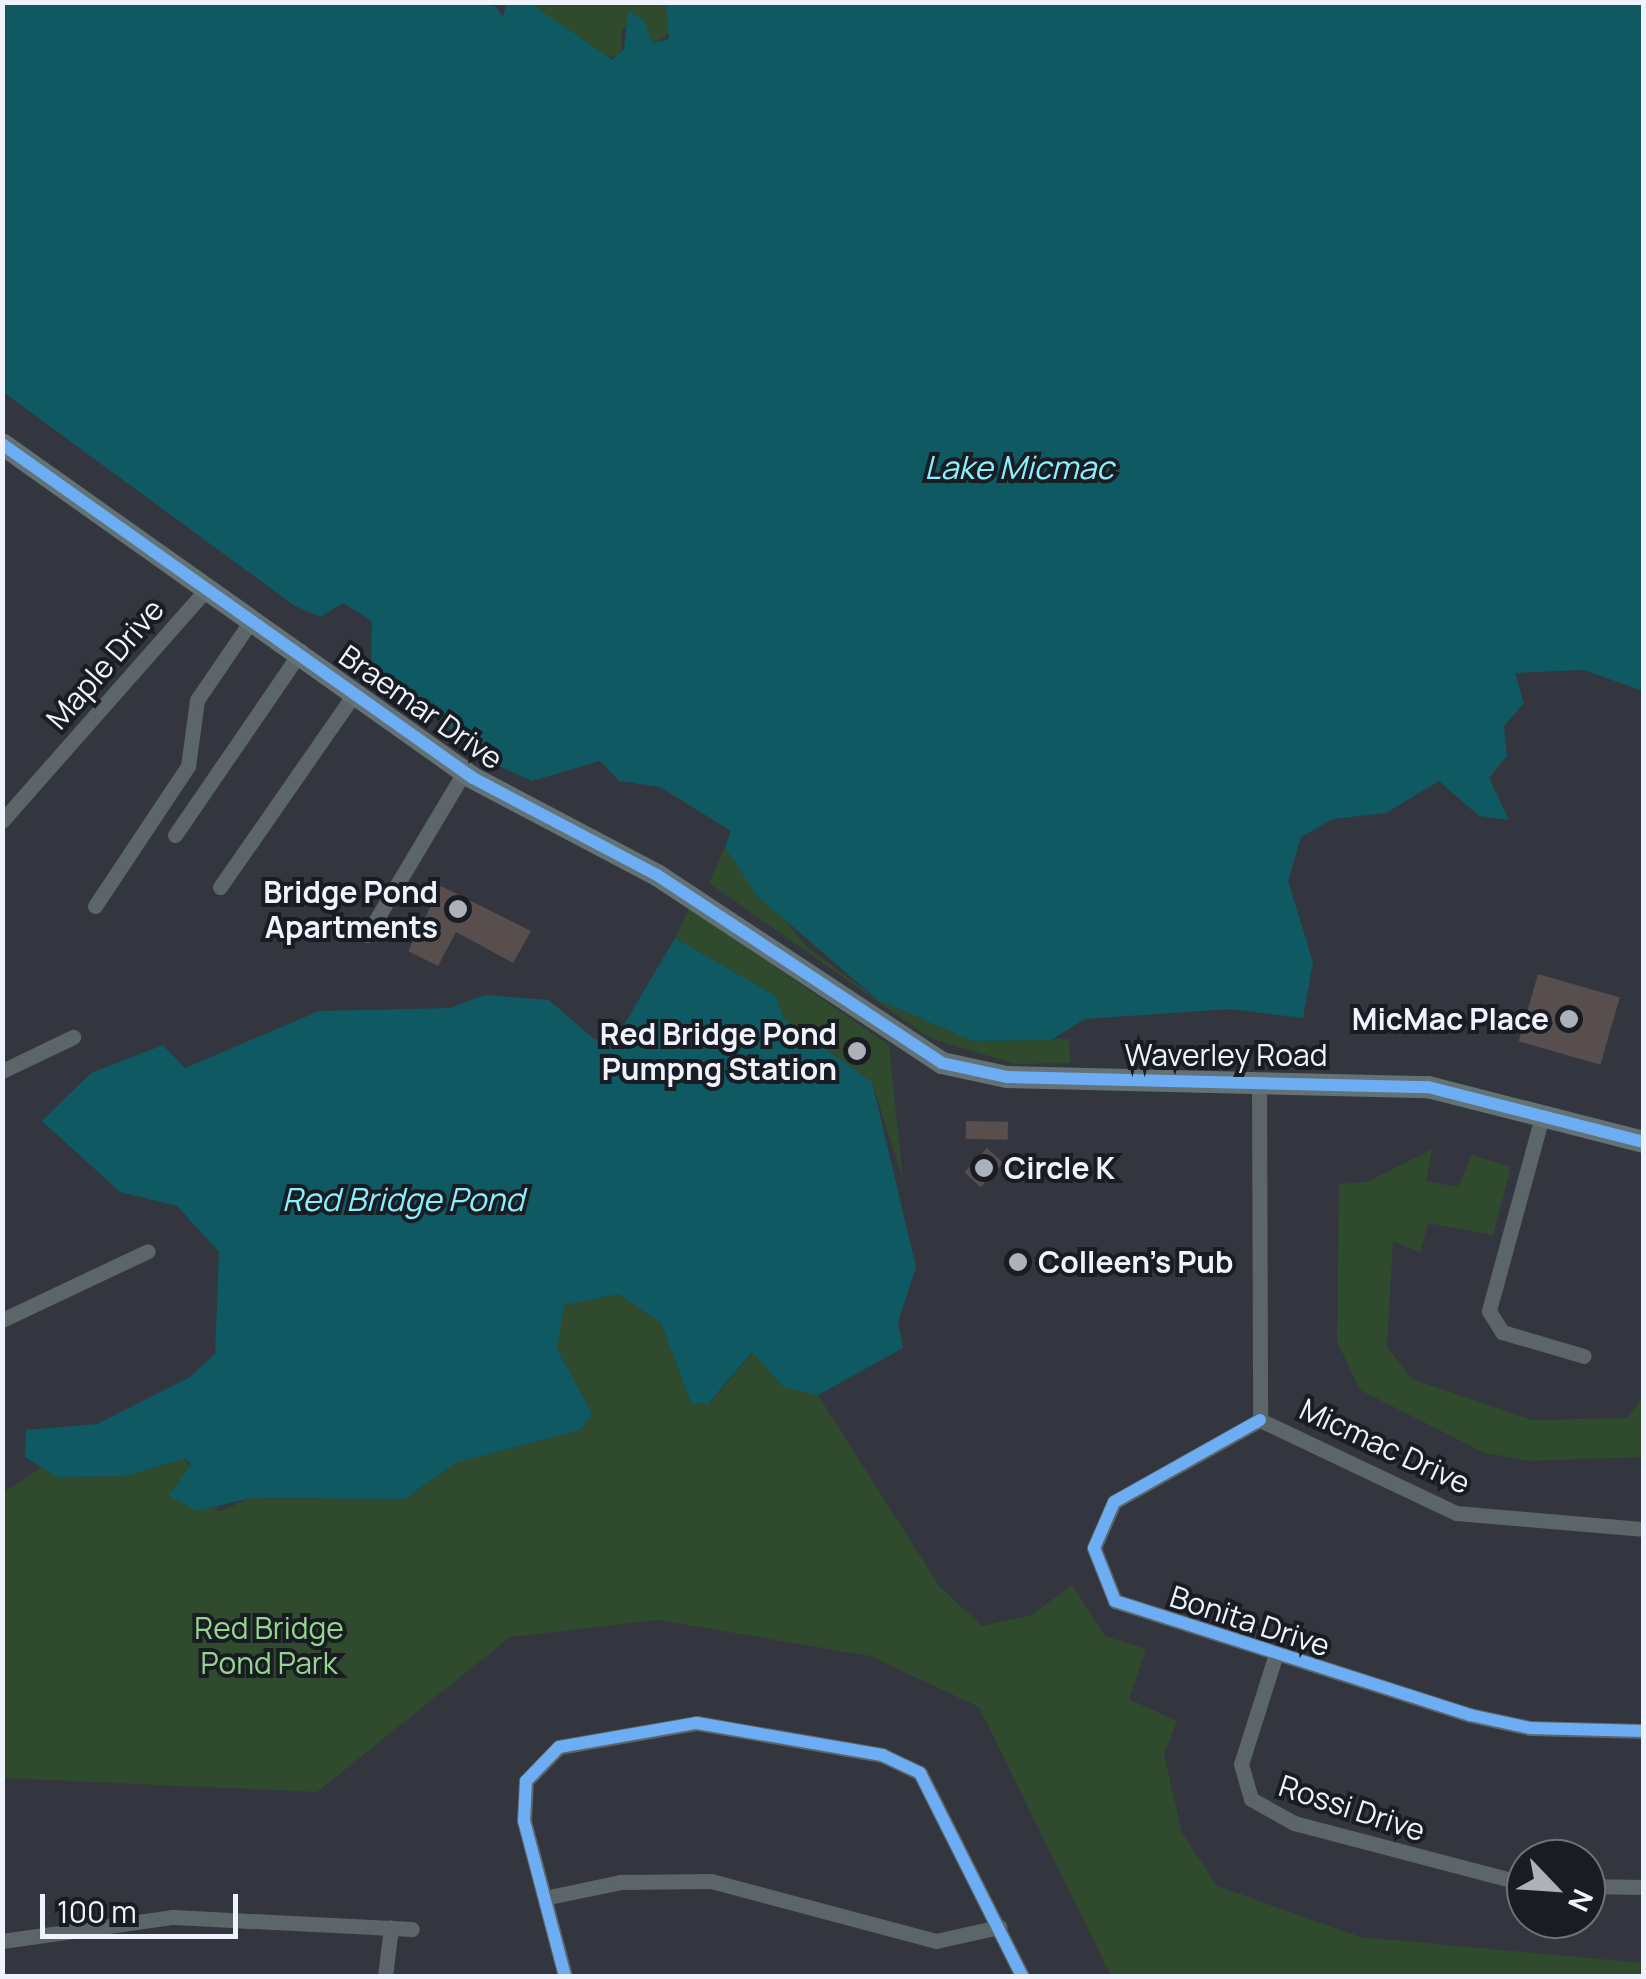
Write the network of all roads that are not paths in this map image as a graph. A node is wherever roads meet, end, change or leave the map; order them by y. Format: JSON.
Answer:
{"nodes":[{"id":1,"x":2,"y":444,"type":"edge"},
{"id":2,"x":208,"y":587,"type":"junction"},
{"id":3,"x":253,"y":618,"type":"junction"},
{"id":4,"x":301,"y":651,"type":"junction"},
{"id":5,"x":356,"y":693,"type":"junction"},
{"id":6,"x":464,"y":772,"type":"junction"},
{"id":7,"x":2,"y":821,"type":"edge"},
{"id":8,"x":175,"y":835,"type":"dead end"},
{"id":9,"x":220,"y":887,"type":"dead end"},
{"id":10,"x":95,"y":906,"type":"dead end"},
{"id":11,"x":367,"y":935,"type":"dead end"},
{"id":12,"x":823,"y":990,"type":"joint"},
{"id":13,"x":72,"y":1037,"type":"dead end"},
{"id":14,"x":2,"y":1071,"type":"edge"},
{"id":15,"x":1259,"y":1084,"type":"junction"},
{"id":16,"x":1543,"y":1112,"type":"junction"},
{"id":17,"x":1644,"y":1142,"type":"edge"},
{"id":18,"x":148,"y":1251,"type":"dead end"},
{"id":19,"x":2,"y":1320,"type":"edge"},
{"id":20,"x":1584,"y":1356,"type":"dead end"},
{"id":21,"x":1260,"y":1420,"type":"junction"},
{"id":22,"x":1644,"y":1529,"type":"edge"},
{"id":23,"x":1276,"y":1656,"type":"junction"},
{"id":24,"x":1644,"y":1731,"type":"edge"},
{"id":25,"x":1506,"y":1879,"type":"edge"},
{"id":26,"x":1606,"y":1886,"type":"edge"},
{"id":27,"x":1644,"y":1887,"type":"edge"},
{"id":28,"x":548,"y":1897,"type":"junction"},
{"id":29,"x":391,"y":1927,"type":"junction"},
{"id":30,"x":999,"y":1928,"type":"junction"},
{"id":31,"x":412,"y":1929,"type":"dead end"},
{"id":32,"x":2,"y":1941,"type":"edge"},
{"id":33,"x":385,"y":1976,"type":"edge"},
{"id":34,"x":565,"y":1976,"type":"edge"},
{"id":35,"x":1022,"y":1976,"type":"edge"}],
"edges":[{"from":1,"to":2,"type":"main road","name":"Braemar Drive"},
{"from":2,"to":3,"type":"main road","name":"Braemar Drive"},
{"from":2,"to":7,"type":"street","name":"Maple Drive"},
{"from":3,"to":4,"type":"main road","name":"Braemar Drive"},
{"from":3,"to":10,"type":"street"},
{"from":4,"to":5,"type":"main road","name":"Braemar Drive"},
{"from":4,"to":8,"type":"street"},
{"from":5,"to":6,"type":"main road","name":"Braemar Drive"},
{"from":5,"to":9,"type":"street"},
{"from":6,"to":11,"type":"street"},
{"from":6,"to":12,"type":"main road","name":"Braemar Drive"},
{"from":12,"to":15,"type":"main road","name":"Waverley Road"},
{"from":13,"to":14,"type":"street"},
{"from":15,"to":16,"type":"main road","name":"Waverley Road"},
{"from":15,"to":21,"type":"street","name":"Micmac Drive"},
{"from":16,"to":17,"type":"main road","name":"Waverley Road"},
{"from":16,"to":20,"type":"street"},
{"from":18,"to":19,"type":"street"},
{"from":21,"to":22,"type":"street","name":"Micmac Drive"},
{"from":21,"to":23,"type":"street","name":"Bonita Drive"},
{"from":23,"to":24,"type":"street","name":"Bonita Drive"},
{"from":23,"to":25,"type":"street","name":"Rossi Drive"},
{"from":26,"to":27,"type":"street"},
{"from":28,"to":30,"type":"street"},
{"from":28,"to":30,"type":"street"},
{"from":28,"to":34,"type":"street"},
{"from":29,"to":31,"type":"street"},
{"from":29,"to":32,"type":"street"},
{"from":29,"to":33,"type":"street"},
{"from":30,"to":35,"type":"street"}]}
